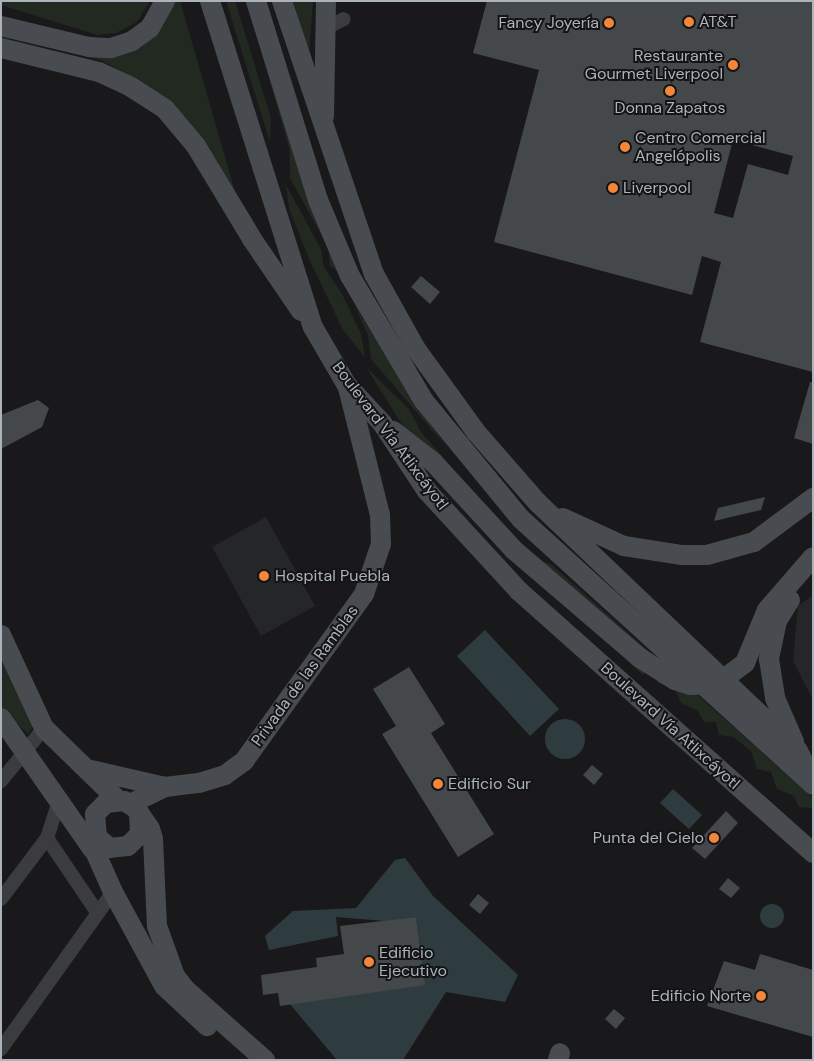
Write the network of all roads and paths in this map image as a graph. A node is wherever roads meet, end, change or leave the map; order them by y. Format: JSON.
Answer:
{"nodes":[{"id":1,"x":165,"y":1,"type":"edge"},
{"id":2,"x":210,"y":1,"type":"edge"},
{"id":3,"x":256,"y":1,"type":"edge"},
{"id":4,"x":282,"y":1,"type":"edge"},
{"id":5,"x":326,"y":1,"type":"edge"},
{"id":6,"x":1,"y":26,"type":"edge"},
{"id":7,"x":1,"y":48,"type":"edge"},
{"id":8,"x":324,"y":133,"type":"junction"},
{"id":9,"x":312,"y":327,"type":"junction"},
{"id":10,"x":346,"y":384,"type":"junction"},
{"id":11,"x":382,"y":423,"type":"junction"},
{"id":12,"x":813,"y":498,"type":"edge"},
{"id":13,"x":538,"y":503,"type":"junction"},
{"id":14,"x":813,"y":557,"type":"edge"},
{"id":15,"x":813,"y":574,"type":"edge"},
{"id":16,"x":1,"y":635,"type":"edge"},
{"id":17,"x":1,"y":718,"type":"edge"},
{"id":18,"x":44,"y":728,"type":"junction"},
{"id":19,"x":26,"y":750,"type":"junction"},
{"id":20,"x":798,"y":751,"type":"junction"},
{"id":21,"x":88,"y":769,"type":"junction"},
{"id":22,"x":813,"y":778,"type":"edge"},
{"id":23,"x":1,"y":781,"type":"edge"},
{"id":24,"x":813,"y":785,"type":"edge"},
{"id":25,"x":165,"y":787,"type":"junction"},
{"id":26,"x":60,"y":798,"type":"junction"},
{"id":27,"x":129,"y":805,"type":"junction"},
{"id":28,"x":47,"y":838,"type":"junction"},
{"id":29,"x":92,"y":838,"type":"junction"},
{"id":30,"x":813,"y":853,"type":"edge"},
{"id":31,"x":113,"y":892,"type":"junction"},
{"id":32,"x":1,"y":899,"type":"edge"},
{"id":33,"x":97,"y":912,"type":"junction"},
{"id":34,"x":1,"y":1049,"type":"edge"},
{"id":35,"x":247,"y":1060,"type":"edge"},
{"id":36,"x":265,"y":1060,"type":"edge"}],
"edges":[{"from":1,"to":6,"type":"main road"},
{"from":2,"to":9,"type":"main road","name":"Boulevard Vía Atlixcáyotl"},
{"from":3,"to":24,"type":"main road"},
{"from":4,"to":8,"type":"main road"},
{"from":5,"to":8,"type":"main road"},
{"from":7,"to":9,"type":"main road"},
{"from":8,"to":13,"type":"main road"},
{"from":9,"to":10,"type":"main road","name":"Boulevard Vía Atlixcáyotl"},
{"from":10,"to":11,"type":"main road","name":"Boulevard Vía Atlixcáyotl"},
{"from":10,"to":25,"type":"main road","name":"Privada de las Ramblas"},
{"from":11,"to":14,"type":"main road"},
{"from":11,"to":30,"type":"main road","name":"Boulevard Vía Atlixcáyotl"},
{"from":12,"to":13,"type":"main road"},
{"from":13,"to":20,"type":"main road"},
{"from":15,"to":20,"type":"main road"},
{"from":16,"to":18,"type":"main road"},
{"from":17,"to":19,"type":"main road"},
{"from":18,"to":19,"type":"street"},
{"from":18,"to":21,"type":"main road"},
{"from":19,"to":23,"type":"street"},
{"from":19,"to":26,"type":"main road"},
{"from":20,"to":22,"type":"main road"},
{"from":21,"to":25,"type":"main road"},
{"from":21,"to":27,"type":"main road"},
{"from":25,"to":27,"type":"main road","name":"Privada de las Ramblas"},
{"from":26,"to":28,"type":"street"},
{"from":26,"to":29,"type":"main road"},
{"from":27,"to":29,"type":"main road"},
{"from":27,"to":29,"type":"main road"},
{"from":27,"to":36,"type":"main road"},
{"from":28,"to":32,"type":"street"},
{"from":28,"to":33,"type":"street"},
{"from":29,"to":31,"type":"main road"},
{"from":31,"to":33,"type":"street"},
{"from":31,"to":35,"type":"main road"},
{"from":33,"to":34,"type":"street"}]}
